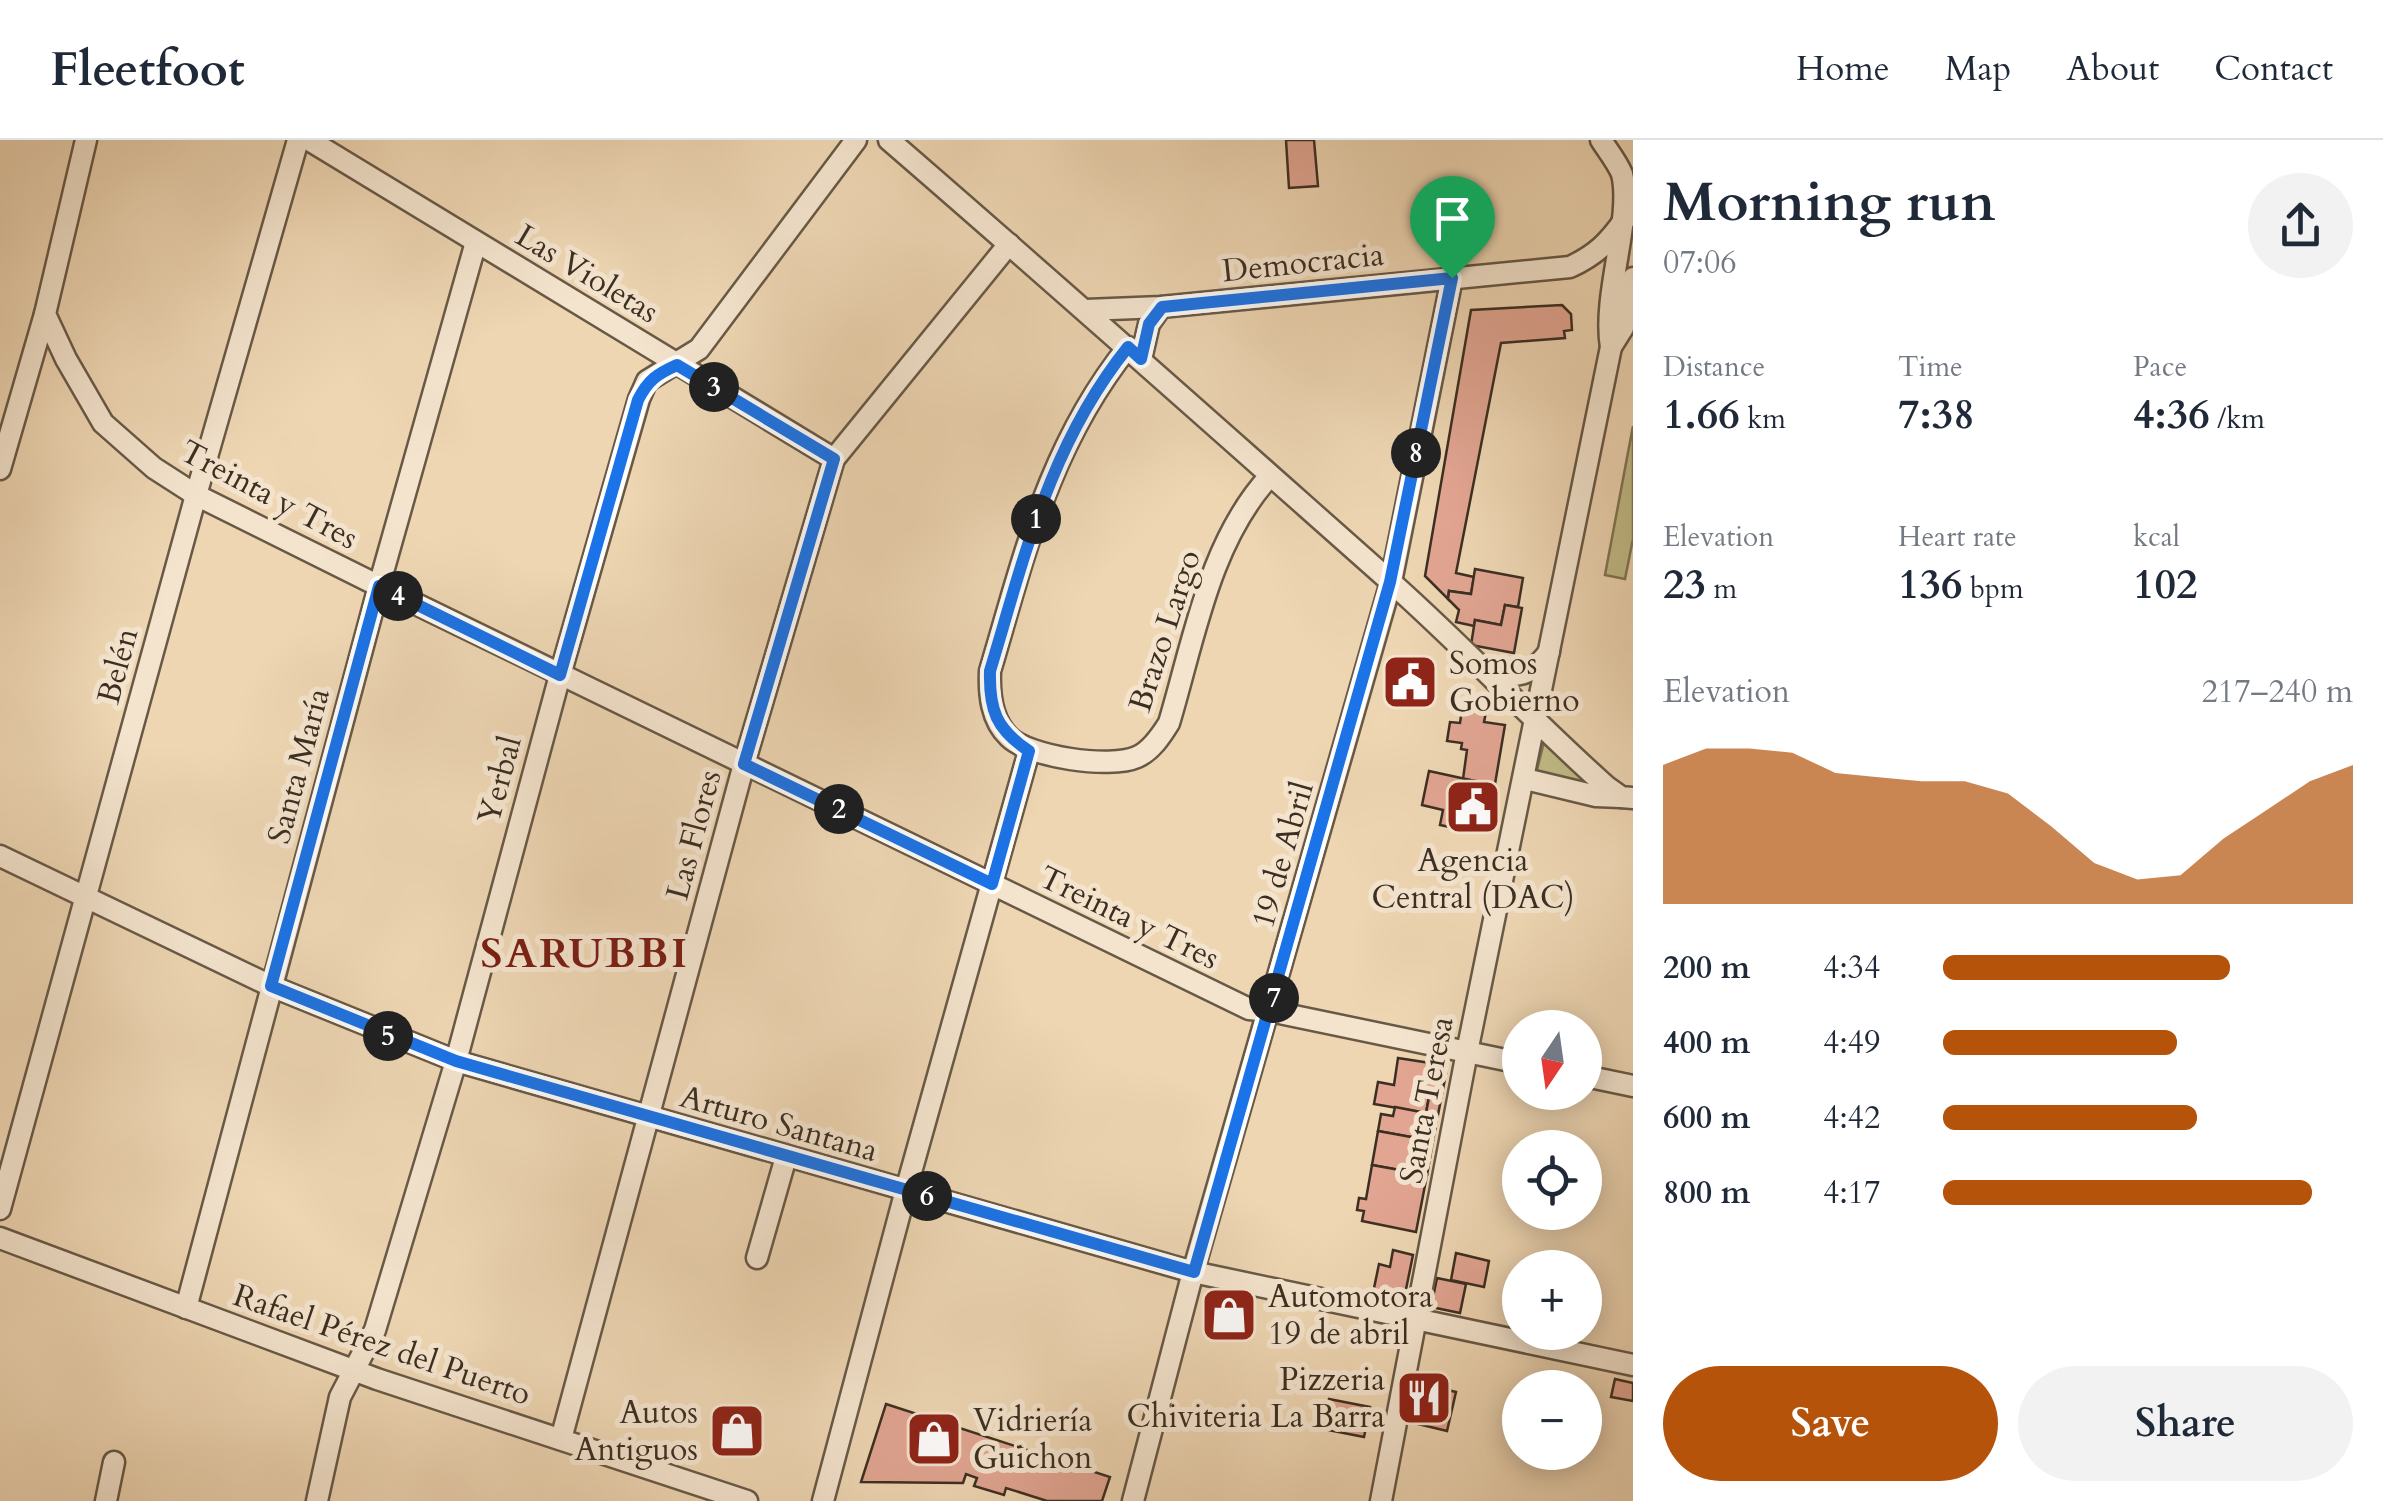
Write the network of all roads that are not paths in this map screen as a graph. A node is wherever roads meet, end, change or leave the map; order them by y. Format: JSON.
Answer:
{"nodes":[{"id":1,"x":86,"y":140,"type":"edge"},
{"id":2,"x":298,"y":140,"type":"edge"},
{"id":3,"x":309,"y":140,"type":"edge"},
{"id":4,"x":856,"y":140,"type":"edge"},
{"id":5,"x":889,"y":140,"type":"edge"},
{"id":6,"x":1601,"y":140,"type":"edge"},
{"id":7,"x":1625,"y":220,"type":"junction"},
{"id":8,"x":476,"y":242,"type":"junction"},
{"id":9,"x":1009,"y":244,"type":"junction"},
{"id":10,"x":1452,"y":278,"type":"junction"},
{"id":11,"x":1633,"y":278,"type":"edge"},
{"id":12,"x":1162,"y":307,"type":"junction"},
{"id":13,"x":1086,"y":310,"type":"junction"},
{"id":14,"x":45,"y":314,"type":"junction"},
{"id":15,"x":1612,"y":347,"type":"junction"},
{"id":16,"x":1134,"y":353,"type":"junction"},
{"id":17,"x":677,"y":365,"type":"junction"},
{"id":18,"x":834,"y":459,"type":"junction"},
{"id":19,"x":0,"y":469,"type":"edge"},
{"id":20,"x":1269,"y":477,"type":"junction"},
{"id":21,"x":196,"y":494,"type":"junction"},
{"id":22,"x":1390,"y":582,"type":"junction"},
{"id":23,"x":379,"y":586,"type":"junction"},
{"id":24,"x":1550,"y":650,"type":"junction"},
{"id":25,"x":1486,"y":670,"type":"junction"},
{"id":26,"x":560,"y":675,"type":"junction"},
{"id":27,"x":1536,"y":717,"type":"junction"},
{"id":28,"x":1029,"y":751,"type":"junction"},
{"id":29,"x":744,"y":764,"type":"junction"},
{"id":30,"x":1525,"y":780,"type":"junction"},
{"id":31,"x":1629,"y":796,"type":"edge"},
{"id":32,"x":0,"y":856,"type":"edge"},
{"id":33,"x":992,"y":884,"type":"junction"},
{"id":34,"x":86,"y":897,"type":"junction"},
{"id":35,"x":271,"y":986,"type":"junction"},
{"id":36,"x":1270,"y":1011,"type":"junction"},
{"id":37,"x":1467,"y":1052,"type":"junction"},
{"id":38,"x":1502,"y":1059,"type":"edge"},
{"id":39,"x":456,"y":1061,"type":"junction"},
{"id":40,"x":1602,"y":1080,"type":"edge"},
{"id":41,"x":1633,"y":1086,"type":"edge"},
{"id":42,"x":650,"y":1119,"type":"junction"},
{"id":43,"x":786,"y":1157,"type":"junction"},
{"id":44,"x":906,"y":1190,"type":"junction"},
{"id":45,"x":0,"y":1209,"type":"edge"},
{"id":46,"x":0,"y":1238,"type":"edge"},
{"id":47,"x":757,"y":1258,"type":"dead end"},
{"id":48,"x":1194,"y":1272,"type":"junction"},
{"id":49,"x":186,"y":1308,"type":"junction"},
{"id":50,"x":1416,"y":1318,"type":"junction"},
{"id":51,"x":1633,"y":1365,"type":"edge"},
{"id":52,"x":355,"y":1370,"type":"junction"},
{"id":53,"x":561,"y":1438,"type":"junction"},
{"id":54,"x":114,"y":1462,"type":"dead end"},
{"id":55,"x":106,"y":1501,"type":"edge"},
{"id":56,"x":317,"y":1501,"type":"edge"},
{"id":57,"x":746,"y":1501,"type":"edge"},
{"id":58,"x":823,"y":1501,"type":"edge"},
{"id":59,"x":1134,"y":1501,"type":"edge"},
{"id":60,"x":1380,"y":1501,"type":"edge"}],
"edges":[{"from":1,"to":14,"type":"street"},
{"from":2,"to":21,"type":"street","name":"Belén"},
{"from":3,"to":8,"type":"street","name":"Las Violetas"},
{"from":4,"to":17,"type":"street","name":"Yerbal"},
{"from":5,"to":9,"type":"street"},
{"from":6,"to":7,"type":"street"},
{"from":7,"to":10,"type":"street","name":"Democracia"},
{"from":7,"to":15,"type":"street"},
{"from":8,"to":17,"type":"street","name":"Las Violetas"},
{"from":8,"to":23,"type":"street","name":"Santa María"},
{"from":9,"to":13,"type":"street"},
{"from":9,"to":18,"type":"street","name":"Las Flores"},
{"from":10,"to":12,"type":"street","name":"Democracia"},
{"from":10,"to":22,"type":"street","name":"19 de Abril"},
{"from":11,"to":15,"type":"street"},
{"from":12,"to":13,"type":"street","name":"Democracia"},
{"from":12,"to":16,"type":"street"},
{"from":13,"to":16,"type":"street"},
{"from":14,"to":19,"type":"street"},
{"from":14,"to":21,"type":"street","name":"Treinta y Tres"},
{"from":15,"to":24,"type":"street","name":"Santa Teresa"},
{"from":16,"to":20,"type":"street"},
{"from":16,"to":28,"type":"street"},
{"from":17,"to":18,"type":"street","name":"Las Violetas"},
{"from":17,"to":26,"type":"street","name":"Yerbal"},
{"from":18,"to":29,"type":"street","name":"Las Flores"},
{"from":20,"to":22,"type":"street"},
{"from":20,"to":28,"type":"street","name":"Brazo Largo"},
{"from":21,"to":23,"type":"street","name":"Treinta y Tres"},
{"from":21,"to":34,"type":"street","name":"Belén"},
{"from":22,"to":25,"type":"street"},
{"from":22,"to":36,"type":"street","name":"19 de Abril"},
{"from":23,"to":26,"type":"street","name":"Treinta y Tres"},
{"from":23,"to":35,"type":"street","name":"Santa María"},
{"from":24,"to":25,"type":"street"},
{"from":24,"to":27,"type":"street","name":"Santa Teresa"},
{"from":25,"to":27,"type":"street"},
{"from":26,"to":29,"type":"street","name":"Treinta y Tres"},
{"from":26,"to":39,"type":"street","name":"Yerbal"},
{"from":27,"to":30,"type":"street","name":"Santa Teresa"},
{"from":27,"to":31,"type":"street"},
{"from":28,"to":33,"type":"street"},
{"from":29,"to":33,"type":"street","name":"Treinta y Tres"},
{"from":29,"to":42,"type":"street","name":"Las Flores"},
{"from":30,"to":31,"type":"street"},
{"from":30,"to":37,"type":"street","name":"Santa Teresa"},
{"from":32,"to":34,"type":"street","name":"Arturo Santana"},
{"from":33,"to":36,"type":"street","name":"Treinta y Tres"},
{"from":33,"to":44,"type":"street"},
{"from":34,"to":35,"type":"street","name":"Arturo Santana"},
{"from":34,"to":45,"type":"street","name":"Belén"},
{"from":35,"to":39,"type":"street","name":"Arturo Santana"},
{"from":35,"to":49,"type":"street","name":"Santa María"},
{"from":36,"to":37,"type":"street","name":"Treinta y Tres"},
{"from":36,"to":48,"type":"street","name":"19 de Abril"},
{"from":37,"to":38,"type":"street","name":"Treinta y Tres"},
{"from":37,"to":50,"type":"street","name":"Santa Teresa"},
{"from":39,"to":42,"type":"street","name":"Arturo Santana"},
{"from":39,"to":52,"type":"street","name":"Yerbal"},
{"from":40,"to":41,"type":"street"},
{"from":42,"to":43,"type":"street","name":"Arturo Santana"},
{"from":42,"to":53,"type":"street","name":"Las Flores"},
{"from":43,"to":44,"type":"street","name":"Arturo Santana"},
{"from":43,"to":47,"type":"street"},
{"from":44,"to":48,"type":"street","name":"Arturo Santana"},
{"from":44,"to":58,"type":"street"},
{"from":46,"to":49,"type":"street","name":"Rafael Pérez del Puerto"},
{"from":48,"to":50,"type":"street","name":"Arturo Santana"},
{"from":48,"to":59,"type":"street","name":"19 de Abril"},
{"from":49,"to":52,"type":"street","name":"Rafael Pérez del Puerto"},
{"from":50,"to":51,"type":"street","name":"Arturo Santana"},
{"from":50,"to":60,"type":"street","name":"Santa Teresa"},
{"from":52,"to":53,"type":"street","name":"Rafael Pérez del Puerto"},
{"from":52,"to":56,"type":"street","name":"Yerbal"},
{"from":53,"to":57,"type":"street","name":"Rafael Pérez del Puerto"},
{"from":54,"to":55,"type":"street"}]}
